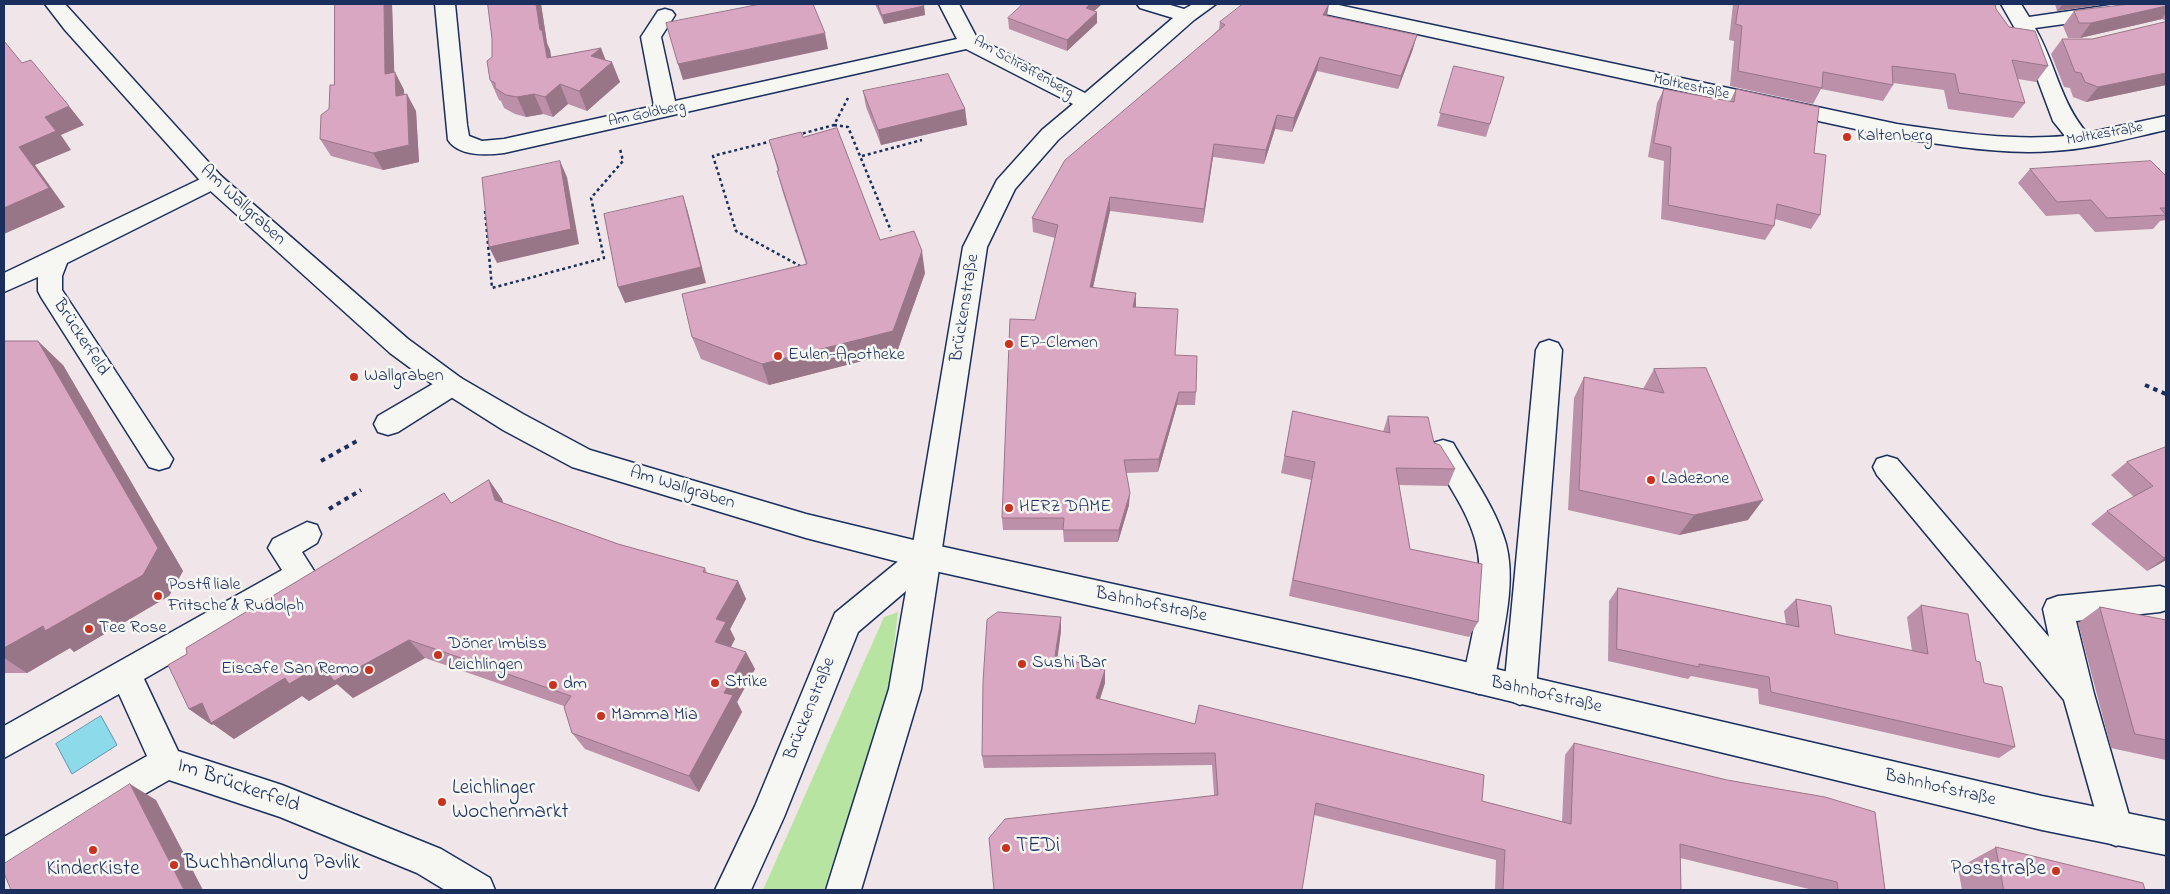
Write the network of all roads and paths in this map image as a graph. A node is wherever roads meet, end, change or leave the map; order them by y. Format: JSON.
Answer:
{"nodes":[{"id":1,"x":55,"y":4,"type":"edge"},
{"id":2,"x":445,"y":4,"type":"edge"},
{"id":3,"x":949,"y":4,"type":"edge"},
{"id":4,"x":1147,"y":4,"type":"edge"},
{"id":5,"x":1206,"y":4,"type":"edge"},
{"id":6,"x":1307,"y":4,"type":"edge"},
{"id":7,"x":2010,"y":4,"type":"edge"},
{"id":8,"x":2130,"y":4,"type":"edge"},
{"id":9,"x":665,"y":15,"type":"dead end"},
{"id":10,"x":1187,"y":16,"type":"junction"},
{"id":11,"x":2024,"y":24,"type":"junction"},
{"id":12,"x":970,"y":42,"type":"junction"},
{"id":13,"x":843,"y":72,"type":"junction"},
{"id":14,"x":1086,"y":102,"type":"junction"},
{"id":15,"x":666,"y":110,"type":"junction"},
{"id":16,"x":612,"y":122,"type":"junction"},
{"id":17,"x":2166,"y":123,"type":"edge"},
{"id":18,"x":834,"y":126,"type":"junction"},
{"id":19,"x":788,"y":137,"type":"edge"},
{"id":20,"x":779,"y":140,"type":"edge"},
{"id":21,"x":922,"y":140,"type":"edge"},
{"id":22,"x":2081,"y":141,"type":"junction"},
{"id":23,"x":862,"y":156,"type":"junction"},
{"id":24,"x":213,"y":181,"type":"junction"},
{"id":25,"x":485,"y":208,"type":"edge"},
{"id":26,"x":891,"y":230,"type":"dead end"},
{"id":27,"x":56,"y":258,"type":"junction"},
{"id":28,"x":795,"y":270,"type":"edge"},
{"id":29,"x":4,"y":283,"type":"edge"},
{"id":30,"x":1549,"y":350,"type":"dead end"},
{"id":31,"x":452,"y":385,"type":"junction"},
{"id":32,"x":2145,"y":385,"type":"dead end"},
{"id":33,"x":2166,"y":394,"type":"edge"},
{"id":34,"x":388,"y":424,"type":"dead end"},
{"id":35,"x":360,"y":440,"type":"dead end"},
{"id":36,"x":1442,"y":452,"type":"edge"},
{"id":37,"x":158,"y":460,"type":"dead end"},
{"id":38,"x":321,"y":461,"type":"dead end"},
{"id":39,"x":1888,"y":467,"type":"dead end"},
{"id":40,"x":361,"y":490,"type":"dead end"},
{"id":41,"x":326,"y":510,"type":"dead end"},
{"id":42,"x":307,"y":534,"type":"dead end"},
{"id":43,"x":926,"y":556,"type":"junction"},
{"id":44,"x":2160,"y":599,"type":"dead end"},
{"id":45,"x":126,"y":674,"type":"junction"},
{"id":46,"x":1479,"y":680,"type":"junction"},
{"id":47,"x":1520,"y":690,"type":"junction"},
{"id":48,"x":2078,"y":694,"type":"junction"},
{"id":49,"x":4,"y":744,"type":"edge"},
{"id":50,"x":167,"y":763,"type":"junction"},
{"id":51,"x":2116,"y":829,"type":"junction"},
{"id":52,"x":2165,"y":841,"type":"edge"},
{"id":53,"x":4,"y":856,"type":"edge"},
{"id":54,"x":478,"y":890,"type":"edge"},
{"id":55,"x":733,"y":890,"type":"edge"},
{"id":56,"x":844,"y":890,"type":"edge"}],
"edges":[{"from":1,"to":24,"type":"street","name":"Am Wallgraben"},
{"from":2,"to":16,"type":"street","name":"Am Goldberg"},
{"from":3,"to":12,"type":"street","name":"Am Schraffenberg"},
{"from":4,"to":10,"type":"street"},
{"from":5,"to":10,"type":"street","name":"Brückenstraße"},
{"from":6,"to":22,"type":"street","name":"Moltkestraße"},
{"from":7,"to":11,"type":"street"},
{"from":8,"to":11,"type":"street"},
{"from":9,"to":15,"type":"street"},
{"from":10,"to":14,"type":"street","name":"Brückenstraße"},
{"from":11,"to":22,"type":"street"},
{"from":12,"to":13,"type":"street","name":"Am Goldberg"},
{"from":12,"to":14,"type":"street","name":"Am Schraffenberg"},
{"from":13,"to":15,"type":"street","name":"Am Goldberg"},
{"from":13,"to":18,"type":"path"},
{"from":14,"to":43,"type":"street","name":"Brückenstraße"},
{"from":15,"to":16,"type":"street","name":"Am Goldberg"},
{"from":16,"to":25,"type":"path"},
{"from":17,"to":22,"type":"street","name":"Moltkestraße"},
{"from":18,"to":19,"type":"path"},
{"from":18,"to":23,"type":"path"},
{"from":20,"to":28,"type":"path"},
{"from":21,"to":23,"type":"path"},
{"from":23,"to":26,"type":"path"},
{"from":24,"to":27,"type":"street"},
{"from":24,"to":31,"type":"street","name":"Am Wallgraben"},
{"from":27,"to":29,"type":"street"},
{"from":27,"to":37,"type":"street","name":"Brückerfeld"},
{"from":30,"to":47,"type":"street"},
{"from":31,"to":34,"type":"street"},
{"from":31,"to":43,"type":"street","name":"Am Wallgraben"},
{"from":32,"to":33,"type":"path"},
{"from":35,"to":38,"type":"path"},
{"from":36,"to":46,"type":"street"},
{"from":39,"to":48,"type":"street"},
{"from":40,"to":41,"type":"path"},
{"from":42,"to":45,"type":"street"},
{"from":43,"to":46,"type":"street","name":"Bahnhofstraße"},
{"from":43,"to":55,"type":"street","name":"Brückenstraße"},
{"from":43,"to":56,"type":"street","name":"Brückenstraße"},
{"from":44,"to":48,"type":"street"},
{"from":45,"to":49,"type":"street"},
{"from":45,"to":50,"type":"street"},
{"from":46,"to":47,"type":"street","name":"Bahnhofstraße"},
{"from":47,"to":51,"type":"street","name":"Bahnhofstraße"},
{"from":48,"to":51,"type":"street"},
{"from":50,"to":53,"type":"street","name":"Im Brückerfeld"},
{"from":50,"to":54,"type":"street","name":"Im Brückerfeld"},
{"from":51,"to":52,"type":"street","name":"Bahnhofstraße"}]}
